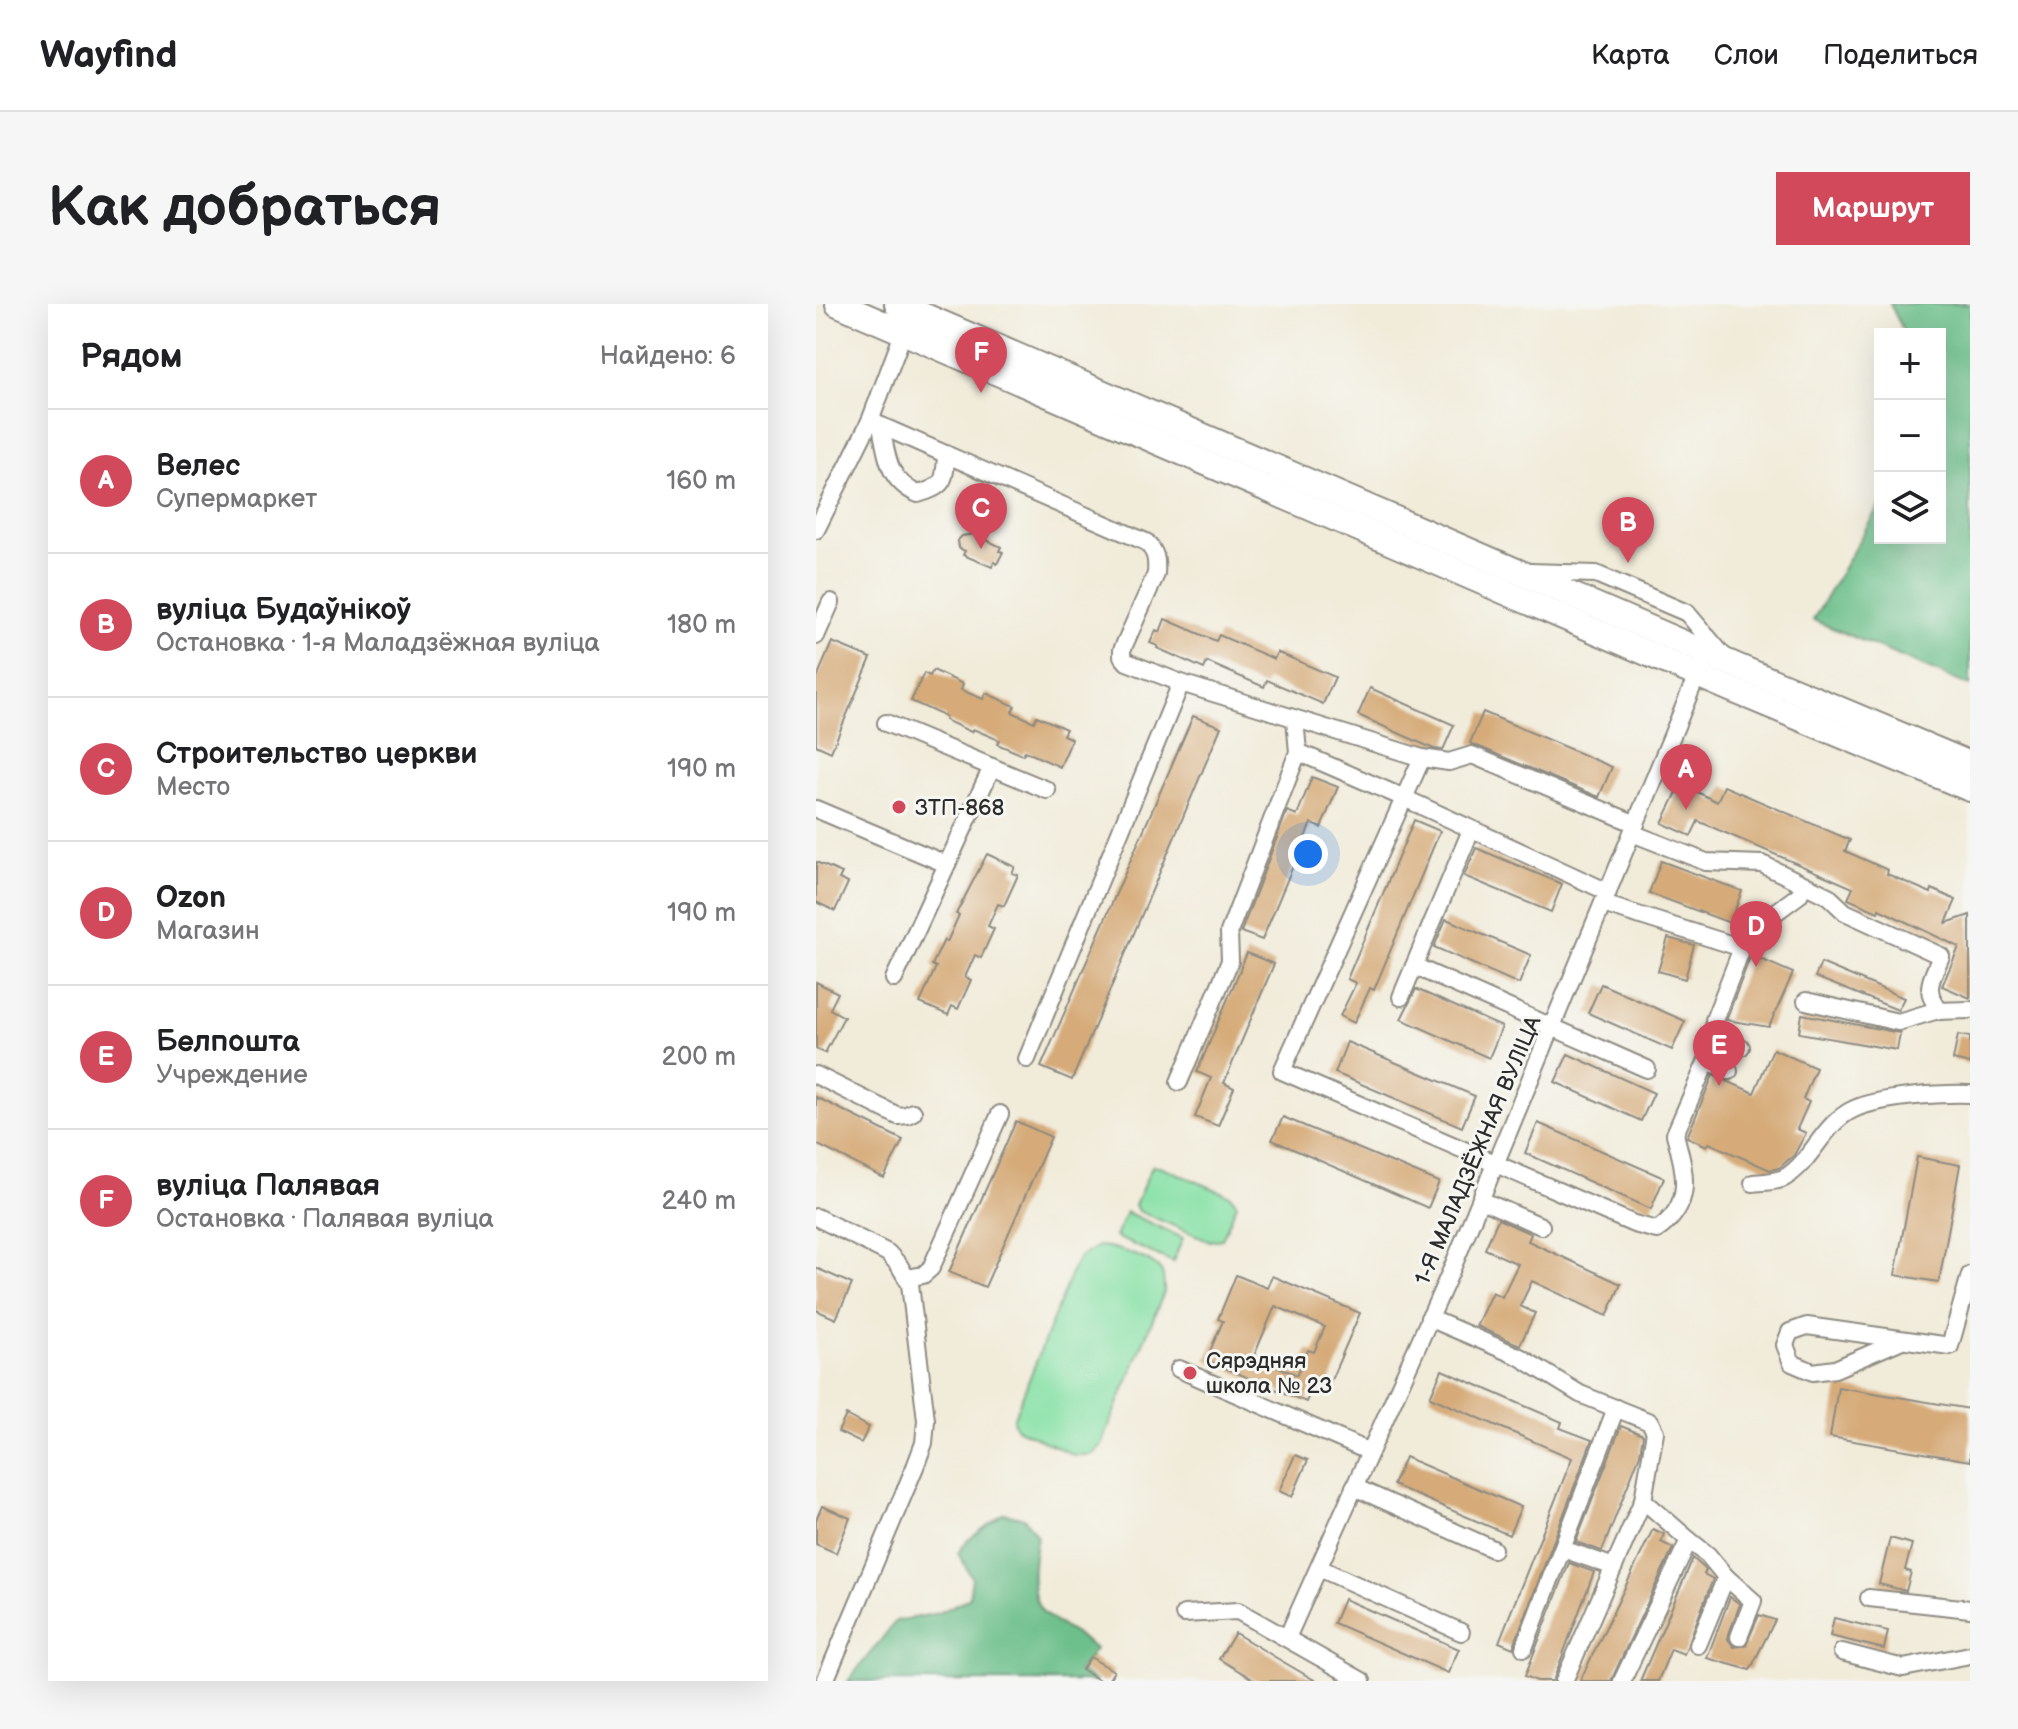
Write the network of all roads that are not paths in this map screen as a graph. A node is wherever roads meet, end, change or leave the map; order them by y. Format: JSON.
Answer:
{"nodes":[{"id":1,"x":838,"y":304,"type":"edge"},
{"id":2,"x":904,"y":316,"type":"edge"},
{"id":3,"x":875,"y":423,"type":"junction"},
{"id":4,"x":946,"y":454,"type":"junction"},
{"id":5,"x":816,"y":530,"type":"edge"},
{"id":6,"x":1519,"y":572,"type":"junction"},
{"id":7,"x":831,"y":602,"type":"dead end"},
{"id":8,"x":816,"y":636,"type":"edge"},
{"id":9,"x":1702,"y":663,"type":"junction"},
{"id":10,"x":1729,"y":663,"type":"junction"},
{"id":11,"x":1181,"y":683,"type":"junction"},
{"id":12,"x":1295,"y":719,"type":"junction"},
{"id":13,"x":886,"y":723,"type":"dead end"},
{"id":14,"x":1298,"y":752,"type":"junction"},
{"id":15,"x":1422,"y":758,"type":"junction"},
{"id":16,"x":1970,"y":764,"type":"edge"},
{"id":17,"x":992,"y":767,"type":"junction"},
{"id":18,"x":1970,"y":789,"type":"edge"},
{"id":19,"x":1047,"y":790,"type":"dead end"},
{"id":20,"x":1404,"y":798,"type":"junction"},
{"id":21,"x":816,"y":809,"type":"edge"},
{"id":22,"x":1634,"y":828,"type":"junction"},
{"id":23,"x":1471,"y":830,"type":"junction"},
{"id":24,"x":946,"y":864,"type":"junction"},
{"id":25,"x":1804,"y":885,"type":"junction"},
{"id":26,"x":1605,"y":898,"type":"junction"},
{"id":27,"x":1742,"y":948,"type":"junction"},
{"id":28,"x":1414,"y":966,"type":"junction"},
{"id":29,"x":894,"y":979,"type":"dead end"},
{"id":30,"x":1401,"y":997,"type":"dead end"},
{"id":31,"x":1806,"y":1001,"type":"dead end"},
{"id":32,"x":1970,"y":1010,"type":"edge"},
{"id":33,"x":1940,"y":1011,"type":"junction"},
{"id":34,"x":1552,"y":1028,"type":"junction"},
{"id":35,"x":1716,"y":1035,"type":"junction"},
{"id":36,"x":1741,"y":1047,"type":"dead end"},
{"id":37,"x":1027,"y":1059,"type":"dead end"},
{"id":38,"x":1708,"y":1061,"type":"junction"},
{"id":39,"x":1647,"y":1069,"type":"dead end"},
{"id":40,"x":1729,"y":1071,"type":"dead end"},
{"id":41,"x":816,"y":1075,"type":"edge"},
{"id":42,"x":1179,"y":1082,"type":"dead end"},
{"id":43,"x":1970,"y":1094,"type":"edge"},
{"id":44,"x":913,"y":1112,"type":"dead end"},
{"id":45,"x":1000,"y":1114,"type":"dead end"},
{"id":46,"x":1495,"y":1165,"type":"junction"},
{"id":47,"x":1753,"y":1183,"type":"dead end"},
{"id":48,"x":1481,"y":1200,"type":"junction"},
{"id":49,"x":816,"y":1217,"type":"edge"},
{"id":50,"x":1541,"y":1226,"type":"dead end"},
{"id":51,"x":1970,"y":1275,"type":"edge"},
{"id":52,"x":907,"y":1278,"type":"junction"},
{"id":53,"x":1429,"y":1318,"type":"junction"},
{"id":54,"x":1902,"y":1340,"type":"junction"},
{"id":55,"x":1179,"y":1369,"type":"dead end"},
{"id":56,"x":1616,"y":1408,"type":"junction"},
{"id":57,"x":1370,"y":1452,"type":"junction"},
{"id":58,"x":1354,"y":1487,"type":"junction"},
{"id":59,"x":1643,"y":1500,"type":"junction"},
{"id":60,"x":1689,"y":1540,"type":"junction"},
{"id":61,"x":1493,"y":1549,"type":"dead end"},
{"id":62,"x":1563,"y":1549,"type":"junction"},
{"id":63,"x":1614,"y":1567,"type":"junction"},
{"id":64,"x":1319,"y":1568,"type":"junction"},
{"id":65,"x":1726,"y":1577,"type":"junction"},
{"id":66,"x":1869,"y":1598,"type":"dead end"},
{"id":67,"x":1970,"y":1609,"type":"edge"},
{"id":68,"x":1184,"y":1614,"type":"dead end"},
{"id":69,"x":1461,"y":1632,"type":"dead end"},
{"id":70,"x":1739,"y":1637,"type":"dead end"},
{"id":71,"x":1287,"y":1638,"type":"junction"},
{"id":72,"x":1698,"y":1645,"type":"dead end"},
{"id":73,"x":1524,"y":1648,"type":"dead end"},
{"id":74,"x":1842,"y":1652,"type":"dead end"},
{"id":75,"x":1970,"y":1655,"type":"edge"},
{"id":76,"x":825,"y":1681,"type":"edge"},
{"id":77,"x":1362,"y":1681,"type":"edge"},
{"id":78,"x":1564,"y":1681,"type":"edge"},
{"id":79,"x":1622,"y":1681,"type":"edge"}],
"edges":[{"from":1,"to":2,"type":"highway"},
{"from":2,"to":3,"type":"street"},
{"from":2,"to":6,"type":"highway"},
{"from":2,"to":9,"type":"highway"},
{"from":3,"to":4,"type":"street"},
{"from":3,"to":4,"type":"street"},
{"from":3,"to":5,"type":"street"},
{"from":4,"to":11,"type":"street"},
{"from":6,"to":9,"type":"highway"},
{"from":6,"to":10,"type":"street"},
{"from":7,"to":8,"type":"street"},
{"from":9,"to":10,"type":"highway"},
{"from":9,"to":18,"type":"highway"},
{"from":9,"to":22,"type":"street","name":"1-Я МАЛАДЗЁЖНАЯ ВУЛІЦА"},
{"from":10,"to":16,"type":"highway"},
{"from":11,"to":12,"type":"street"},
{"from":11,"to":37,"type":"street"},
{"from":12,"to":14,"type":"street"},
{"from":12,"to":15,"type":"street"},
{"from":13,"to":17,"type":"street"},
{"from":14,"to":20,"type":"street"},
{"from":14,"to":42,"type":"street"},
{"from":15,"to":20,"type":"street"},
{"from":15,"to":22,"type":"street"},
{"from":17,"to":19,"type":"street"},
{"from":17,"to":24,"type":"street"},
{"from":20,"to":23,"type":"street"},
{"from":20,"to":46,"type":"street"},
{"from":21,"to":24,"type":"street"},
{"from":22,"to":25,"type":"street"},
{"from":22,"to":26,"type":"street","name":"1-Я МАЛАДЗЁЖНАЯ ВУЛІЦА"},
{"from":23,"to":26,"type":"street"},
{"from":23,"to":28,"type":"street"},
{"from":24,"to":29,"type":"street"},
{"from":25,"to":27,"type":"street"},
{"from":25,"to":33,"type":"street"},
{"from":26,"to":27,"type":"street"},
{"from":26,"to":34,"type":"street","name":"1-Я МАЛАДЗЁЖНАЯ ВУЛІЦА"},
{"from":27,"to":35,"type":"street"},
{"from":28,"to":30,"type":"street"},
{"from":28,"to":34,"type":"street"},
{"from":31,"to":33,"type":"street"},
{"from":32,"to":33,"type":"street"},
{"from":34,"to":39,"type":"street"},
{"from":34,"to":46,"type":"street","name":"1-Я МАЛАДЗЁЖНАЯ ВУЛІЦА"},
{"from":35,"to":36,"type":"street"},
{"from":35,"to":38,"type":"street"},
{"from":38,"to":40,"type":"street"},
{"from":38,"to":46,"type":"street"},
{"from":41,"to":44,"type":"street"},
{"from":43,"to":47,"type":"street"},
{"from":45,"to":52,"type":"street"},
{"from":46,"to":48,"type":"street","name":"1-Я МАЛАДЗЁЖНАЯ ВУЛІЦА"},
{"from":48,"to":50,"type":"street"},
{"from":48,"to":53,"type":"street","name":"1-Я МАЛАДЗЁЖНАЯ ВУЛІЦА"},
{"from":49,"to":52,"type":"street"},
{"from":51,"to":54,"type":"street"},
{"from":52,"to":76,"type":"street"},
{"from":53,"to":56,"type":"street"},
{"from":53,"to":57,"type":"street","name":"1-Я МАЛАДЗЁЖНАЯ ВУЛІЦА"},
{"from":54,"to":54,"type":"street"},
{"from":55,"to":57,"type":"street"},
{"from":56,"to":59,"type":"street"},
{"from":56,"to":62,"type":"street"},
{"from":57,"to":58,"type":"street","name":"1-Я МАЛАДЗЁЖНАЯ ВУЛІЦА"},
{"from":58,"to":61,"type":"street"},
{"from":58,"to":64,"type":"street","name":"1-Я МАЛАДЗЁЖНАЯ ВУЛІЦА"},
{"from":59,"to":60,"type":"street"},
{"from":59,"to":63,"type":"street"},
{"from":60,"to":65,"type":"street"},
{"from":60,"to":79,"type":"street"},
{"from":62,"to":63,"type":"street"},
{"from":62,"to":73,"type":"street"},
{"from":63,"to":78,"type":"street"},
{"from":64,"to":69,"type":"street"},
{"from":64,"to":71,"type":"street","name":"1-Я МАЛАДЗЁЖНАЯ ВУЛІЦА"},
{"from":65,"to":70,"type":"street"},
{"from":65,"to":72,"type":"street"},
{"from":66,"to":67,"type":"street"},
{"from":68,"to":71,"type":"street"},
{"from":71,"to":77,"type":"street"},
{"from":74,"to":75,"type":"street"}]}
